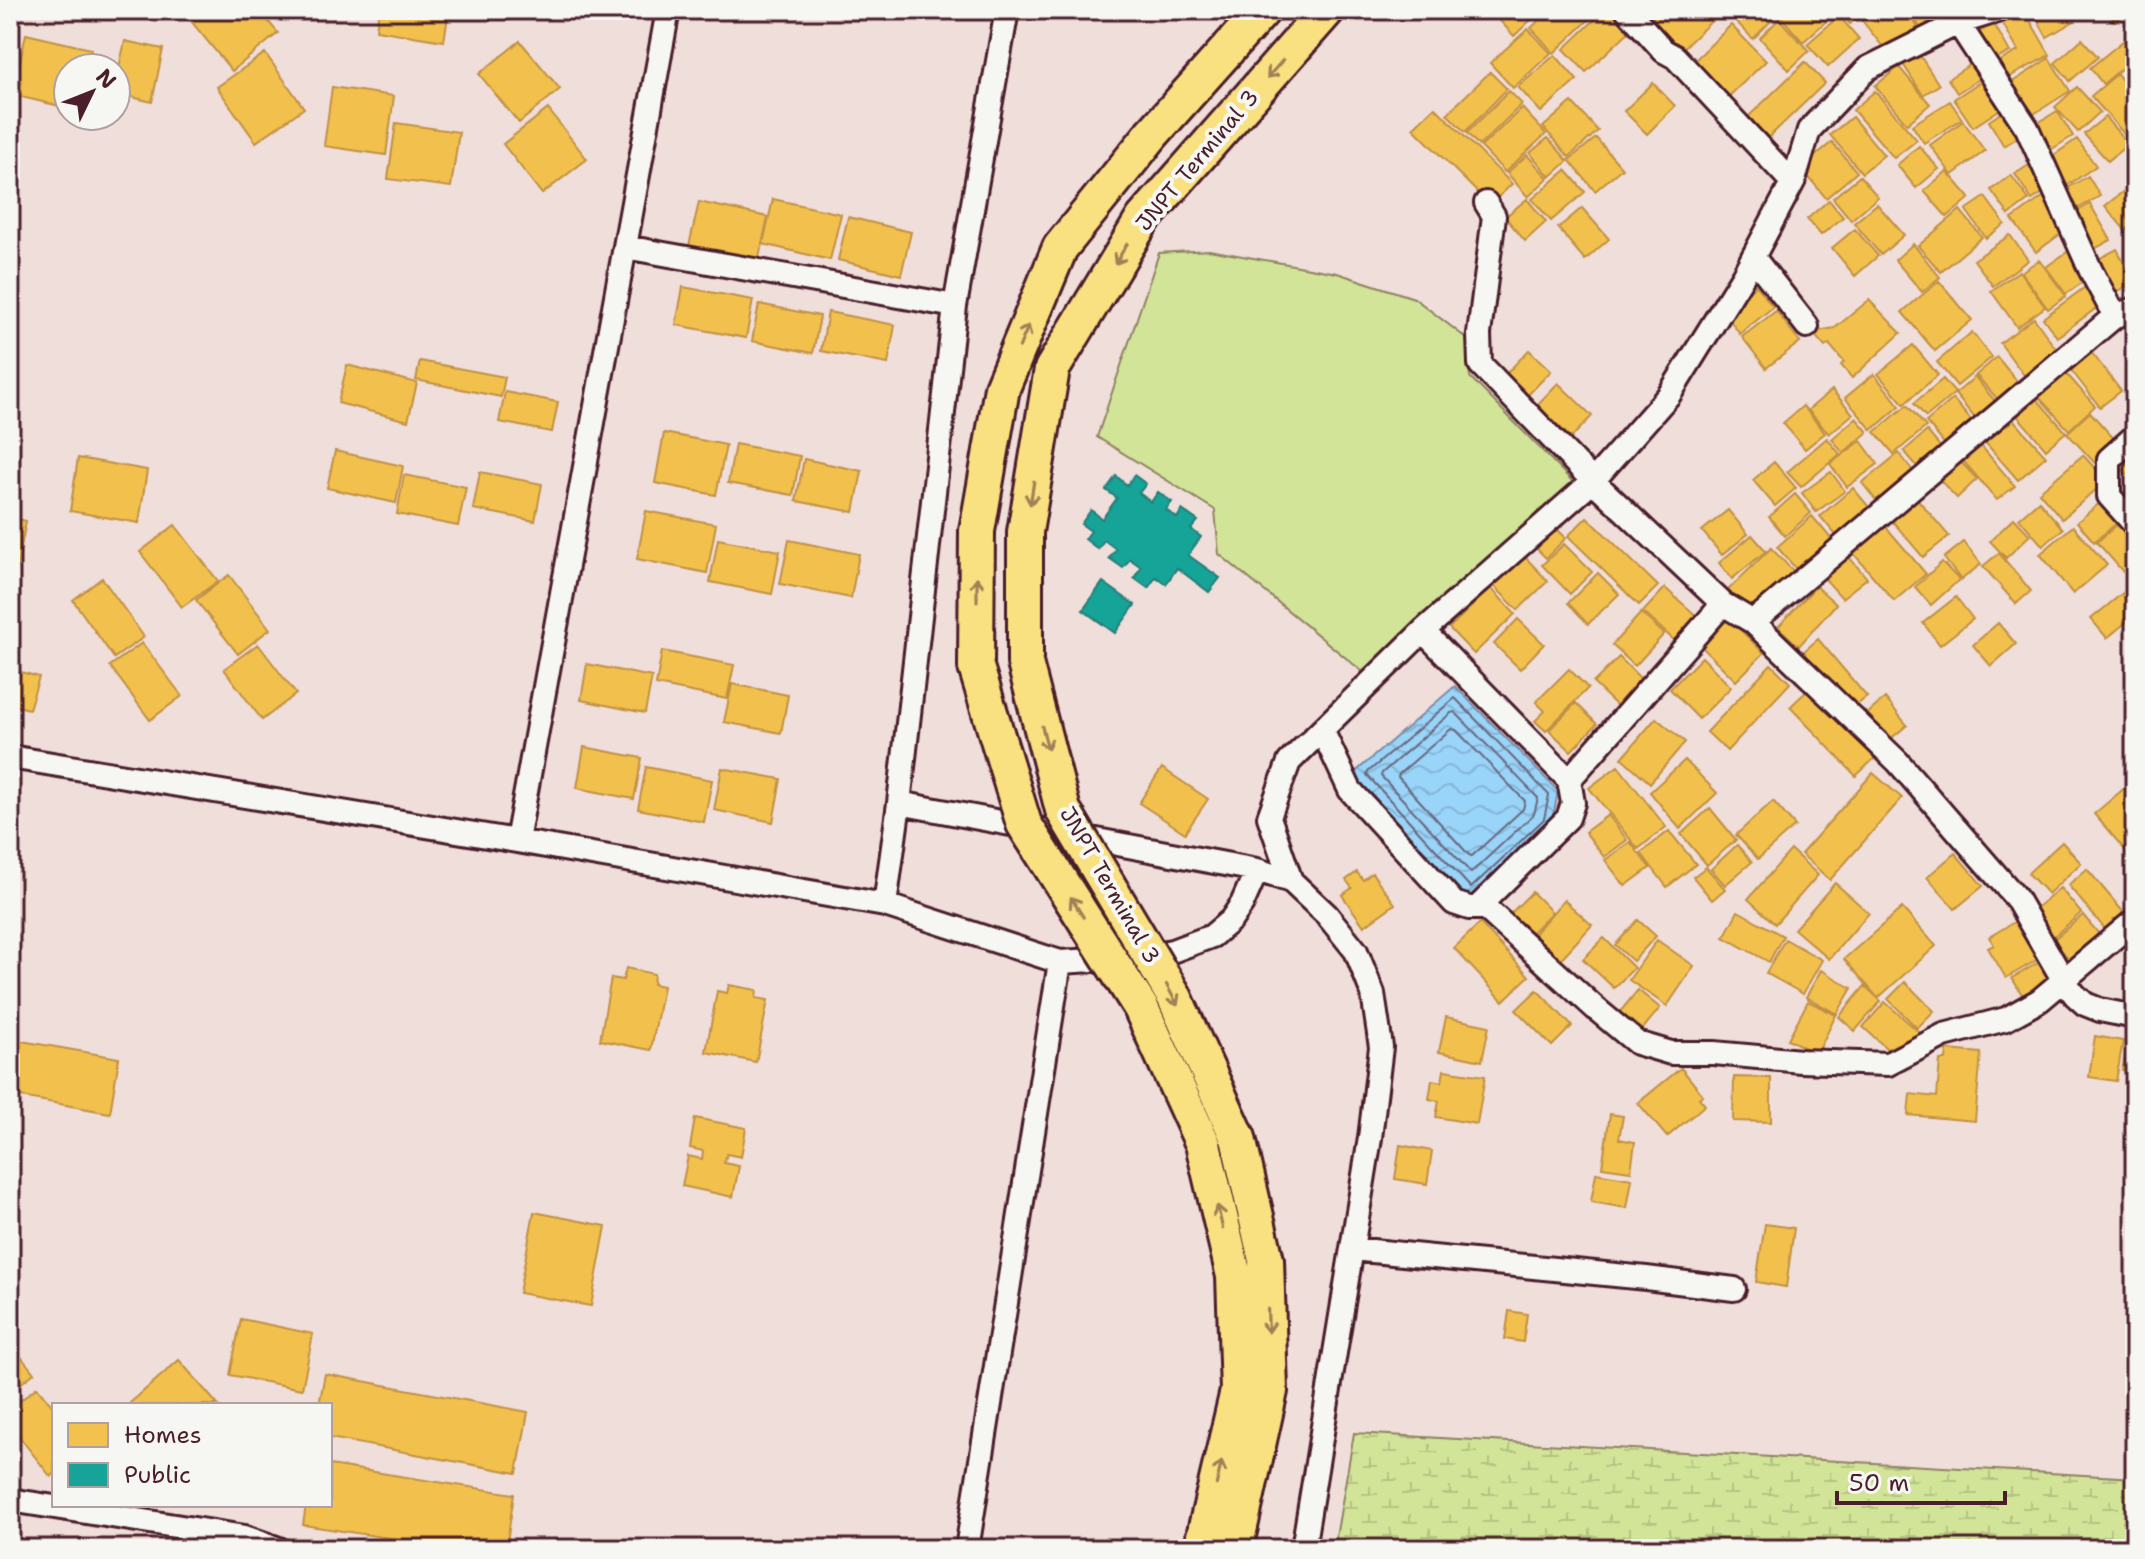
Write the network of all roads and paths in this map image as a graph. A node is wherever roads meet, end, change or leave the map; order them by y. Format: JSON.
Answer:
{"nodes":[{"id":1,"x":668,"y":10,"type":"edge"},
{"id":2,"x":1007,"y":10,"type":"edge"},
{"id":3,"x":1263,"y":10,"type":"edge"},
{"id":4,"x":1327,"y":10,"type":"edge"},
{"id":5,"x":1627,"y":10,"type":"edge"},
{"id":6,"x":2000,"y":10,"type":"edge"},
{"id":7,"x":1958,"y":23,"type":"junction"},
{"id":8,"x":1792,"y":182,"type":"junction"},
{"id":9,"x":1486,"y":203,"type":"dead end"},
{"id":10,"x":625,"y":247,"type":"junction"},
{"id":11,"x":1753,"y":257,"type":"junction"},
{"id":12,"x":955,"y":306,"type":"junction"},
{"id":13,"x":2125,"y":312,"type":"edge"},
{"id":14,"x":1807,"y":326,"type":"dead end"},
{"id":15,"x":2135,"y":436,"type":"edge"},
{"id":16,"x":1593,"y":481,"type":"junction"},
{"id":17,"x":2135,"y":525,"type":"edge"},
{"id":18,"x":1723,"y":604,"type":"junction"},
{"id":19,"x":1753,"y":622,"type":"junction"},
{"id":20,"x":1423,"y":631,"type":"junction"},
{"id":21,"x":1322,"y":730,"type":"junction"},
{"id":22,"x":10,"y":757,"type":"edge"},
{"id":23,"x":1569,"y":780,"type":"junction"},
{"id":24,"x":899,"y":803,"type":"junction"},
{"id":25,"x":517,"y":841,"type":"junction"},
{"id":26,"x":1257,"y":870,"type":"junction"},
{"id":27,"x":1291,"y":881,"type":"junction"},
{"id":28,"x":885,"y":905,"type":"junction"},
{"id":29,"x":1486,"y":908,"type":"junction"},
{"id":30,"x":2135,"y":920,"type":"edge"},
{"id":31,"x":1060,"y":962,"type":"junction"},
{"id":32,"x":2064,"y":981,"type":"junction"},
{"id":33,"x":2135,"y":1017,"type":"edge"},
{"id":34,"x":1352,"y":1249,"type":"junction"},
{"id":35,"x":1734,"y":1289,"type":"dead end"},
{"id":36,"x":10,"y":1500,"type":"edge"},
{"id":37,"x":52,"y":1507,"type":"edge"},
{"id":38,"x":54,"y":1507,"type":"edge"},
{"id":39,"x":279,"y":1549,"type":"edge"},
{"id":40,"x":967,"y":1549,"type":"edge"},
{"id":41,"x":1201,"y":1549,"type":"edge"},
{"id":42,"x":1235,"y":1549,"type":"edge"},
{"id":43,"x":1303,"y":1549,"type":"edge"}],
"edges":[{"from":1,"to":10,"type":"street"},
{"from":2,"to":12,"type":"street"},
{"from":41,"to":3,"type":"main road","name":"JNPT Terminal 3","one_way":true,"bridge":true},
{"from":4,"to":42,"type":"main road","name":"JNPT Terminal 3","one_way":true,"bridge":true},
{"from":5,"to":8,"type":"street"},
{"from":6,"to":7,"type":"street"},
{"from":7,"to":8,"type":"street"},
{"from":7,"to":13,"type":"street"},
{"from":8,"to":11,"type":"street"},
{"from":9,"to":16,"type":"street"},
{"from":10,"to":12,"type":"street"},
{"from":10,"to":25,"type":"street"},
{"from":11,"to":14,"type":"street"},
{"from":11,"to":16,"type":"street"},
{"from":12,"to":24,"type":"street"},
{"from":13,"to":19,"type":"street"},
{"from":15,"to":17,"type":"street"},
{"from":16,"to":18,"type":"street"},
{"from":16,"to":20,"type":"street"},
{"from":18,"to":19,"type":"street"},
{"from":18,"to":23,"type":"street"},
{"from":19,"to":32,"type":"street"},
{"from":20,"to":21,"type":"street"},
{"from":20,"to":23,"type":"street"},
{"from":21,"to":27,"type":"street"},
{"from":21,"to":29,"type":"street"},
{"from":22,"to":25,"type":"street"},
{"from":23,"to":29,"type":"street"},
{"from":24,"to":26,"type":"street"},
{"from":24,"to":28,"type":"street"},
{"from":25,"to":28,"type":"street"},
{"from":26,"to":27,"type":"street"},
{"from":26,"to":31,"type":"street"},
{"from":27,"to":34,"type":"street"},
{"from":28,"to":31,"type":"street"},
{"from":29,"to":32,"type":"street"},
{"from":30,"to":32,"type":"street"},
{"from":31,"to":40,"type":"street"},
{"from":32,"to":33,"type":"street"},
{"from":34,"to":35,"type":"street"},
{"from":34,"to":43,"type":"street"},
{"from":36,"to":37,"type":"street"},
{"from":38,"to":39,"type":"street"}]}
